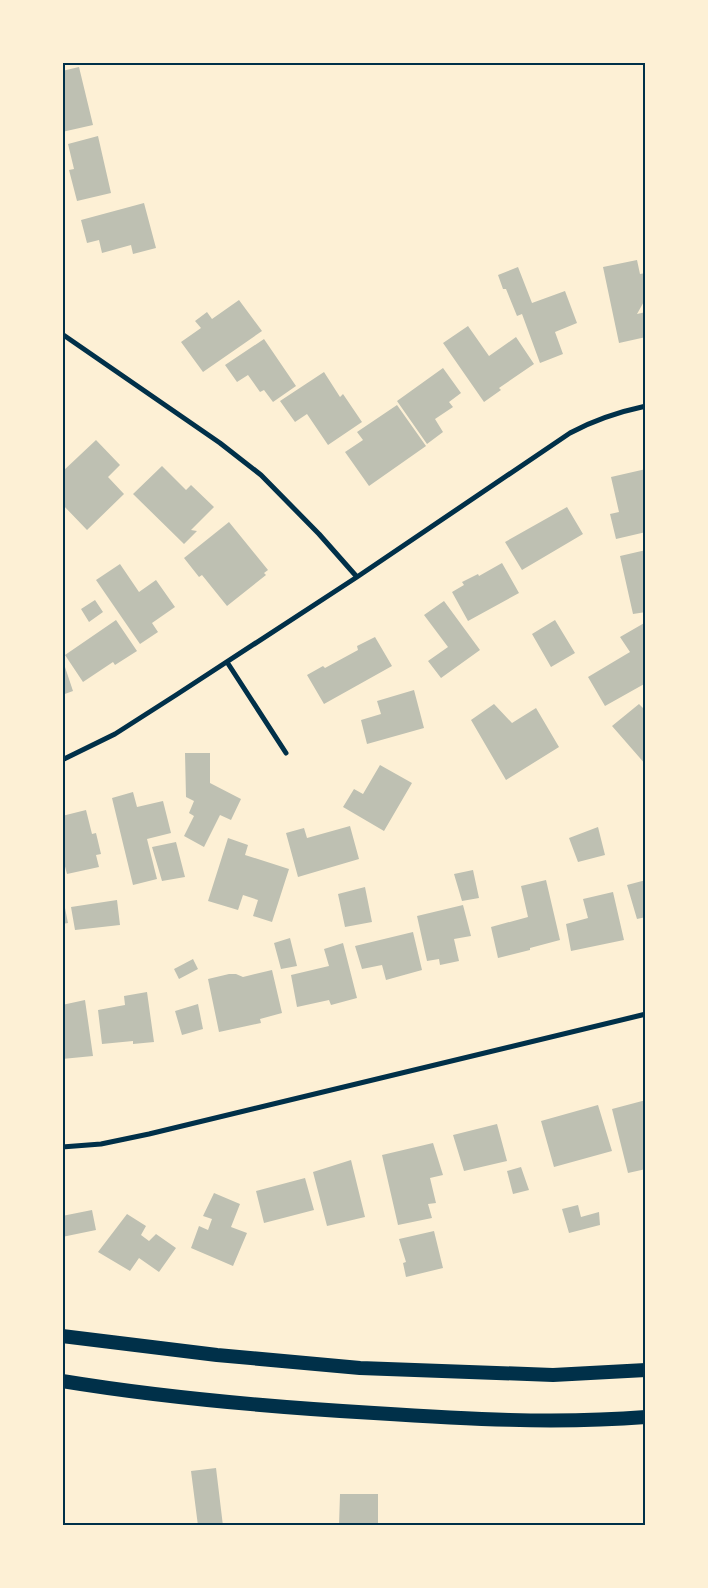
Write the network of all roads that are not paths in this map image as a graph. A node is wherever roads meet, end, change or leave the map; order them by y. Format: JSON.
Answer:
{"nodes":[{"id":1,"x":62,"y":334,"type":"edge"},
{"id":2,"x":646,"y":406,"type":"edge"},
{"id":3,"x":357,"y":577,"type":"junction"},
{"id":4,"x":227,"y":662,"type":"junction"},
{"id":5,"x":286,"y":753,"type":"dead end"},
{"id":6,"x":62,"y":760,"type":"edge"},
{"id":7,"x":646,"y":1014,"type":"edge"},
{"id":8,"x":62,"y":1147,"type":"edge"},
{"id":9,"x":62,"y":1336,"type":"edge"},
{"id":10,"x":646,"y":1370,"type":"edge"},
{"id":11,"x":62,"y":1381,"type":"edge"},
{"id":12,"x":646,"y":1417,"type":"edge"}],
"edges":[{"from":1,"to":3,"type":"street"},
{"from":2,"to":3,"type":"street"},
{"from":3,"to":4,"type":"street"},
{"from":4,"to":5,"type":"street"},
{"from":4,"to":6,"type":"street"},
{"from":7,"to":8,"type":"street"},
{"from":9,"to":10,"type":"highway"},
{"from":11,"to":12,"type":"highway"}]}
